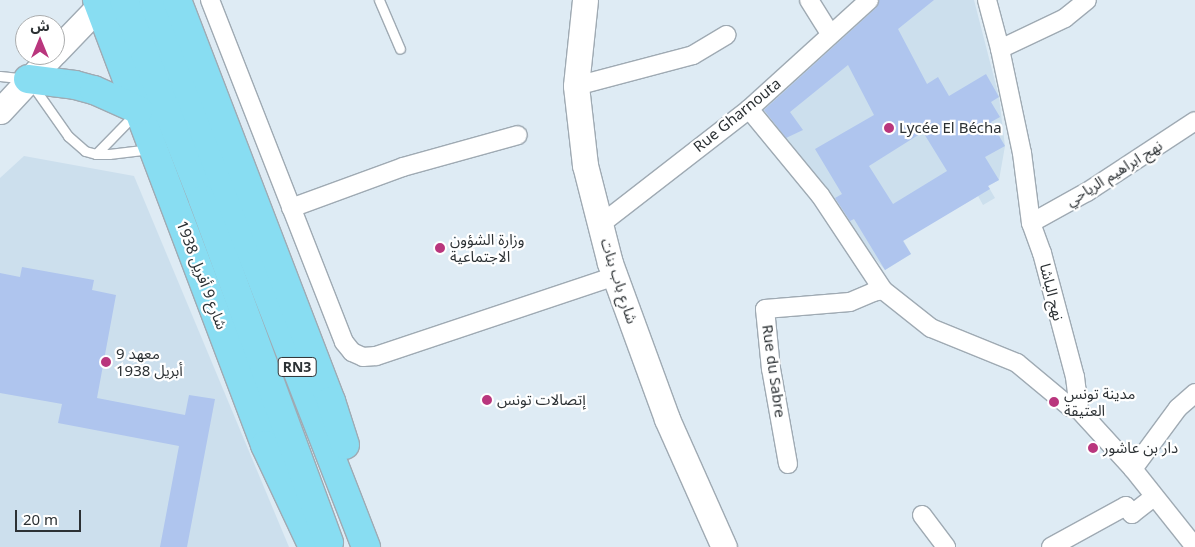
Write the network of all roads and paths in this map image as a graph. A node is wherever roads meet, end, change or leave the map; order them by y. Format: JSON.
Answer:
{"nodes":[{"id":1,"x":153,"y":0,"type":"edge"},
{"id":2,"x":177,"y":0,"type":"edge"},
{"id":3,"x":210,"y":0,"type":"edge"},
{"id":4,"x":379,"y":0,"type":"edge"},
{"id":5,"x":585,"y":0,"type":"edge"},
{"id":6,"x":809,"y":0,"type":"edge"},
{"id":7,"x":869,"y":0,"type":"edge"},
{"id":8,"x":987,"y":0,"type":"edge"},
{"id":9,"x":1087,"y":0,"type":"edge"},
{"id":10,"x":106,"y":1,"type":"edge"},
{"id":11,"x":830,"y":34,"type":"junction"},
{"id":12,"x":726,"y":35,"type":"dead end"},
{"id":13,"x":65,"y":42,"type":"edge"},
{"id":14,"x":400,"y":49,"type":"dead end"},
{"id":15,"x":1000,"y":49,"type":"junction"},
{"id":16,"x":42,"y":65,"type":"edge"},
{"id":17,"x":0,"y":76,"type":"edge"},
{"id":18,"x":28,"y":79,"type":"junction"},
{"id":19,"x":576,"y":86,"type":"junction"},
{"id":20,"x":749,"y":109,"type":"junction"},
{"id":21,"x":140,"y":110,"type":"junction"},
{"id":22,"x":0,"y":111,"type":"edge"},
{"id":23,"x":1195,"y":121,"type":"edge"},
{"id":24,"x":518,"y":134,"type":"dead end"},
{"id":25,"x":154,"y":149,"type":"junction"},
{"id":26,"x":96,"y":154,"type":"junction"},
{"id":27,"x":292,"y":208,"type":"junction"},
{"id":28,"x":1030,"y":222,"type":"junction"},
{"id":29,"x":601,"y":224,"type":"junction"},
{"id":30,"x":615,"y":276,"type":"junction"},
{"id":31,"x":883,"y":290,"type":"junction"},
{"id":32,"x":1195,"y":394,"type":"edge"},
{"id":33,"x":1079,"y":410,"type":"junction"},
{"id":34,"x":788,"y":464,"type":"dead end"},
{"id":35,"x":1133,"y":469,"type":"junction"},
{"id":36,"x":1154,"y":497,"type":"junction"},
{"id":37,"x":922,"y":515,"type":"dead end"},
{"id":38,"x":314,"y":547,"type":"edge"},
{"id":39,"x":331,"y":547,"type":"edge"},
{"id":40,"x":366,"y":547,"type":"edge"},
{"id":41,"x":377,"y":547,"type":"edge"},
{"id":42,"x":724,"y":547,"type":"edge"},
{"id":43,"x":946,"y":547,"type":"edge"},
{"id":44,"x":1051,"y":547,"type":"edge"},
{"id":45,"x":1195,"y":547,"type":"edge"}],
"edges":[{"from":1,"to":40,"type":"main road","number":"RN3"},
{"from":2,"to":41,"type":"main road"},
{"from":3,"to":27,"type":"street"},
{"from":4,"to":14,"type":"lane"},
{"from":5,"to":19,"type":"main road","name":"شارع باب بنات"},
{"from":6,"to":11,"type":"street"},
{"from":7,"to":11,"type":"street","name":"Rue Gharnouta"},
{"from":8,"to":15,"type":"street","name":"نهج الباشا"},
{"from":9,"to":15,"type":"street"},
{"from":10,"to":13,"type":"main road"},
{"from":10,"to":21,"type":"main road","name":"شارع 9 أفريل 1938"},
{"from":10,"to":39,"type":"main road","name":"شارع 9 أفريل 1938","number":"RN3"},
{"from":11,"to":20,"type":"street","name":"Rue Gharnouta"},
{"from":12,"to":19,"type":"street"},
{"from":15,"to":28,"type":"street","name":"نهج الباشا"},
{"from":16,"to":18,"type":"main road"},
{"from":17,"to":18,"type":"lane"},
{"from":18,"to":21,"type":"main road"},
{"from":18,"to":22,"type":"main road"},
{"from":18,"to":26,"type":"lane"},
{"from":19,"to":29,"type":"main road","name":"شارع باب بنات"},
{"from":20,"to":29,"type":"street","name":"Rue Gharnouta"},
{"from":20,"to":31,"type":"street"},
{"from":21,"to":25,"type":"main road","name":"شارع 9 أفريل 1938"},
{"from":21,"to":26,"type":"lane"},
{"from":23,"to":28,"type":"street","name":"نهج ابراهيم الرياحي"},
{"from":24,"to":27,"type":"street"},
{"from":25,"to":26,"type":"lane"},
{"from":25,"to":38,"type":"main road","name":"شارع 9 أفريل 1938"},
{"from":27,"to":30,"type":"street"},
{"from":28,"to":33,"type":"street","name":"نهج الباشا"},
{"from":29,"to":30,"type":"main road","name":"شارع باب بنات"},
{"from":30,"to":42,"type":"main road","name":"شارع باب بنات"},
{"from":31,"to":33,"type":"street"},
{"from":31,"to":34,"type":"street","name":"Rue du Sabre"},
{"from":32,"to":35,"type":"street"},
{"from":33,"to":35,"type":"street"},
{"from":35,"to":36,"type":"street"},
{"from":36,"to":44,"type":"street"},
{"from":36,"to":45,"type":"street"},
{"from":37,"to":43,"type":"street"}]}
